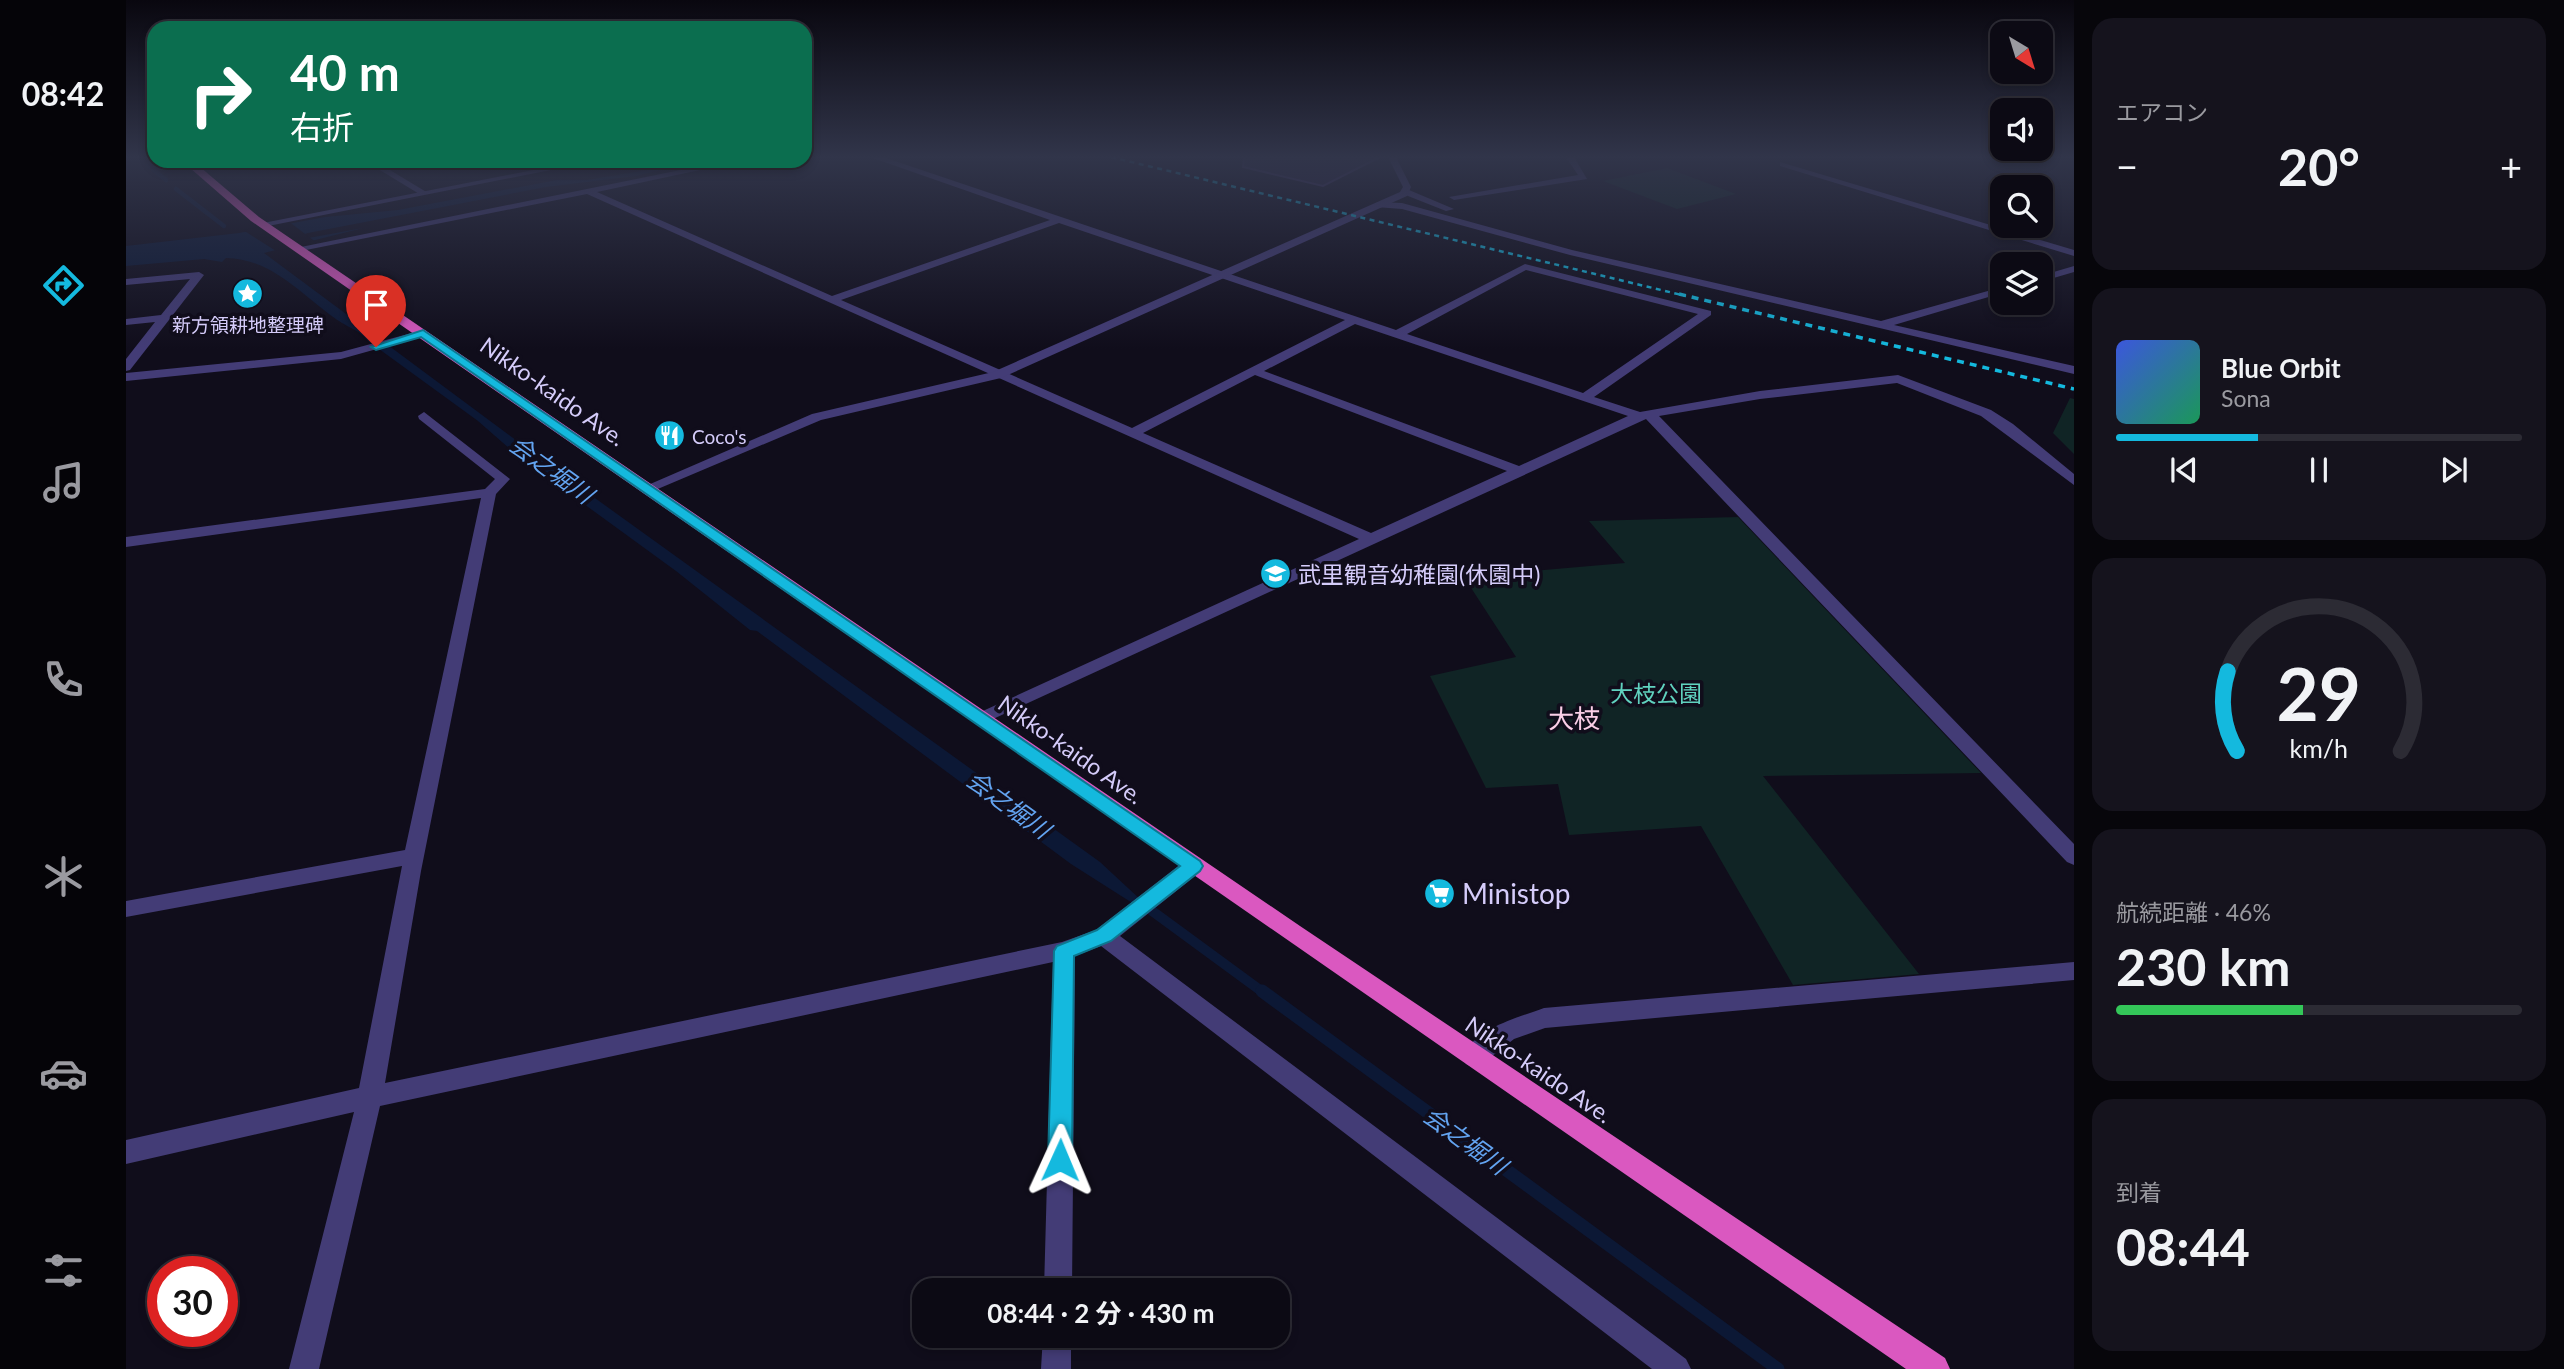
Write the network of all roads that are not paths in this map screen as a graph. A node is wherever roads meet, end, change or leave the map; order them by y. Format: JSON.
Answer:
{"nodes":[{"id":1,"x":260,"y":221,"type":"edge"},
{"id":2,"x":285,"y":221,"type":"edge"},
{"id":3,"x":434,"y":221,"type":"edge"},
{"id":4,"x":654,"y":221,"type":"edge"},
{"id":5,"x":1055,"y":221,"type":"edge"},
{"id":6,"x":1061,"y":221,"type":"edge"},
{"id":7,"x":1344,"y":221,"type":"edge"},
{"id":8,"x":1457,"y":221,"type":"edge"},
{"id":9,"x":1477,"y":221,"type":"edge"},
{"id":10,"x":1969,"y":221,"type":"edge"},
{"id":11,"x":265,"y":225,"type":"junction"},
{"id":12,"x":1526,"y":241,"type":"junction"},
{"id":13,"x":300,"y":247,"type":"junction"},
{"id":14,"x":2074,"y":253,"type":"edge"},
{"id":15,"x":2074,"y":269,"type":"edge"},
{"id":16,"x":1224,"y":275,"type":"junction"},
{"id":17,"x":2053,"y":275,"type":"edge"},
{"id":18,"x":126,"y":282,"type":"edge"},
{"id":19,"x":1990,"y":293,"type":"edge"},
{"id":20,"x":830,"y":300,"type":"junction"},
{"id":21,"x":167,"y":318,"type":"junction"},
{"id":22,"x":1354,"y":320,"type":"junction"},
{"id":23,"x":126,"y":322,"type":"edge"},
{"id":24,"x":1881,"y":325,"type":"junction"},
{"id":25,"x":423,"y":333,"type":"junction"},
{"id":26,"x":1397,"y":334,"type":"junction"},
{"id":27,"x":126,"y":369,"type":"edge"},
{"id":28,"x":2074,"y":370,"type":"edge"},
{"id":29,"x":1254,"y":371,"type":"junction"},
{"id":30,"x":997,"y":375,"type":"junction"},
{"id":31,"x":1584,"y":398,"type":"junction"},
{"id":32,"x":424,"y":416,"type":"dead end"},
{"id":33,"x":1645,"y":416,"type":"junction"},
{"id":34,"x":1131,"y":434,"type":"junction"},
{"id":35,"x":1519,"y":471,"type":"junction"},
{"id":36,"x":2074,"y":481,"type":"edge"},
{"id":37,"x":648,"y":488,"type":"junction"},
{"id":38,"x":489,"y":493,"type":"junction"},
{"id":39,"x":1371,"y":539,"type":"junction"},
{"id":40,"x":126,"y":542,"type":"edge"},
{"id":41,"x":980,"y":719,"type":"junction"},
{"id":42,"x":414,"y":856,"type":"junction"},
{"id":43,"x":2074,"y":857,"type":"edge"},
{"id":44,"x":1194,"y":866,"type":"junction"},
{"id":45,"x":126,"y":909,"type":"edge"},
{"id":46,"x":1109,"y":932,"type":"junction"},
{"id":47,"x":1064,"y":951,"type":"junction"},
{"id":48,"x":2074,"y":971,"type":"edge"},
{"id":49,"x":1474,"y":1057,"type":"junction"},
{"id":50,"x":370,"y":1097,"type":"junction"},
{"id":51,"x":126,"y":1152,"type":"edge"},
{"id":52,"x":1058,"y":1278,"type":"edge"},
{"id":53,"x":1057,"y":1348,"type":"edge"},
{"id":54,"x":304,"y":1369,"type":"edge"},
{"id":55,"x":1056,"y":1369,"type":"edge"},
{"id":56,"x":1676,"y":1369,"type":"edge"},
{"id":57,"x":1934,"y":1369,"type":"edge"}],
"edges":[{"from":1,"to":11,"type":"highway","name":"Nikko-kaido Ave."},
{"from":2,"to":11,"type":"street"},
{"from":3,"to":13,"type":"street"},
{"from":4,"to":20,"type":"street"},
{"from":5,"to":20,"type":"street"},
{"from":6,"to":16,"type":"street"},
{"from":7,"to":16,"type":"street"},
{"from":8,"to":12,"type":"street"},
{"from":9,"to":12,"type":"street"},
{"from":10,"to":14,"type":"street"},
{"from":11,"to":13,"type":"highway","name":"Nikko-kaido Ave."},
{"from":12,"to":24,"type":"street"},
{"from":13,"to":25,"type":"highway","name":"Nikko-kaido Ave."},
{"from":15,"to":17,"type":"street"},
{"from":16,"to":22,"type":"street"},
{"from":16,"to":30,"type":"street"},
{"from":18,"to":21,"type":"street"},
{"from":19,"to":24,"type":"street"},
{"from":20,"to":30,"type":"street"},
{"from":21,"to":23,"type":"street"},
{"from":21,"to":27,"type":"street"},
{"from":22,"to":26,"type":"street"},
{"from":22,"to":29,"type":"street"},
{"from":24,"to":28,"type":"street"},
{"from":25,"to":27,"type":"street"},
{"from":25,"to":37,"type":"highway","name":"Nikko-kaido Ave."},
{"from":26,"to":31,"type":"street"},
{"from":26,"to":31,"type":"street"},
{"from":29,"to":34,"type":"street"},
{"from":29,"to":35,"type":"street"},
{"from":30,"to":34,"type":"street"},
{"from":30,"to":37,"type":"street"},
{"from":31,"to":33,"type":"street"},
{"from":32,"to":38,"type":"street"},
{"from":33,"to":35,"type":"street"},
{"from":33,"to":36,"type":"street"},
{"from":33,"to":43,"type":"street"},
{"from":34,"to":39,"type":"street"},
{"from":35,"to":39,"type":"street"},
{"from":37,"to":41,"type":"highway","name":"Nikko-kaido Ave."},
{"from":38,"to":40,"type":"street"},
{"from":38,"to":42,"type":"street"},
{"from":39,"to":41,"type":"street"},
{"from":41,"to":44,"type":"highway","name":"Nikko-kaido Ave."},
{"from":42,"to":45,"type":"street"},
{"from":42,"to":50,"type":"street"},
{"from":44,"to":46,"type":"street"},
{"from":44,"to":49,"type":"highway","name":"Nikko-kaido Ave."},
{"from":46,"to":47,"type":"street"},
{"from":46,"to":56,"type":"street"},
{"from":47,"to":50,"type":"street"},
{"from":47,"to":52,"type":"street"},
{"from":48,"to":49,"type":"street"},
{"from":49,"to":57,"type":"highway","name":"Nikko-kaido Ave."},
{"from":50,"to":51,"type":"street"},
{"from":50,"to":54,"type":"street"},
{"from":53,"to":55,"type":"street"}]}
